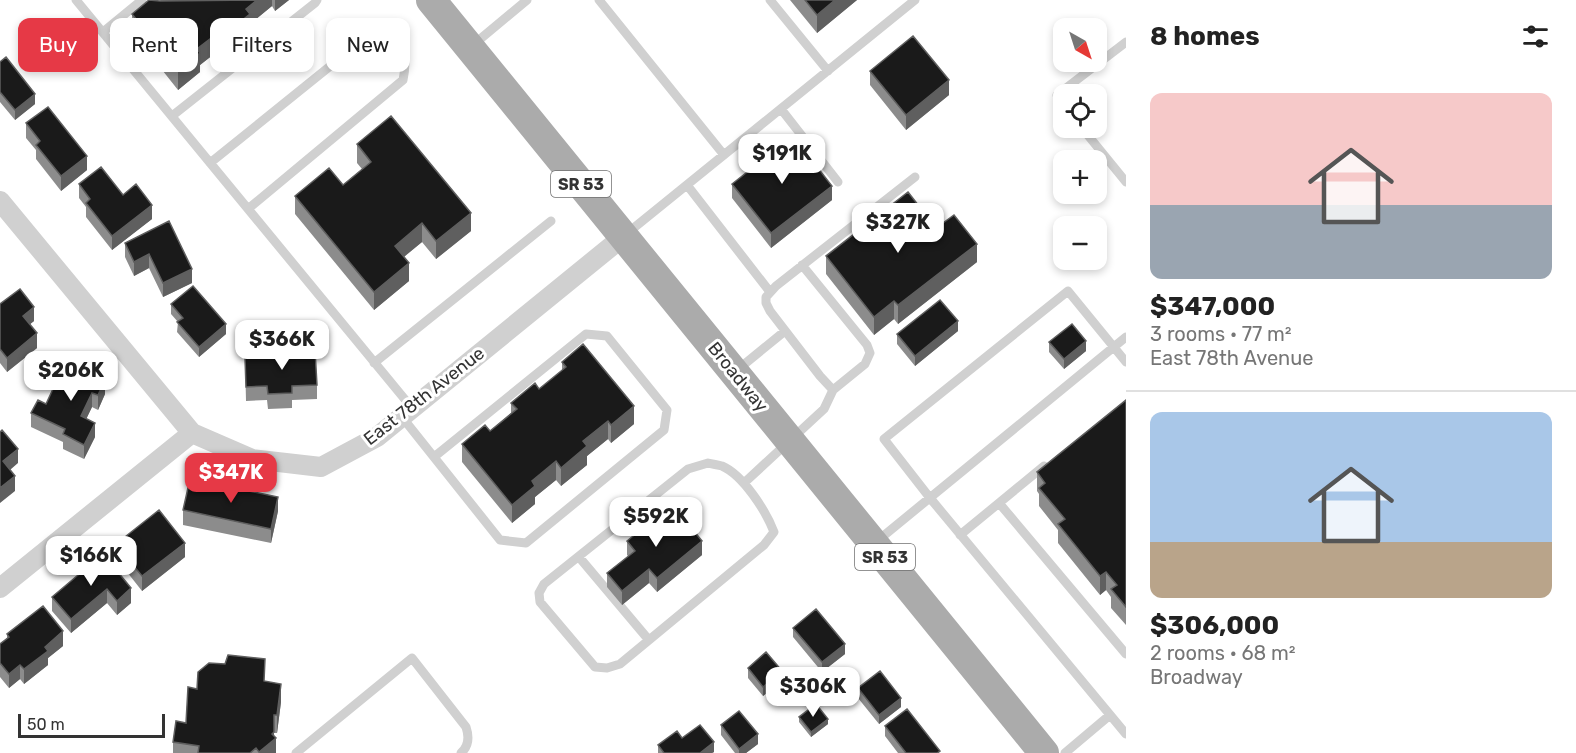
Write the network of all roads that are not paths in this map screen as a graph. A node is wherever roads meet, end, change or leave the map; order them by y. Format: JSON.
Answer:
{"nodes":[{"id":1,"x":76,"y":0,"type":"edge"},
{"id":2,"x":142,"y":0,"type":"edge"},
{"id":3,"x":317,"y":0,"type":"edge"},
{"id":4,"x":431,"y":0,"type":"edge"},
{"id":5,"x":526,"y":0,"type":"edge"},
{"id":6,"x":599,"y":0,"type":"edge"},
{"id":7,"x":770,"y":0,"type":"edge"},
{"id":8,"x":915,"y":0,"type":"edge"},
{"id":9,"x":103,"y":32,"type":"junction"},
{"id":10,"x":1126,"y":42,"type":"edge"},
{"id":11,"x":470,"y":48,"type":"junction"},
{"id":12,"x":828,"y":71,"type":"junction"},
{"id":13,"x":1072,"y":84,"type":"edge"},
{"id":14,"x":781,"y":109,"type":"junction"},
{"id":15,"x":172,"y":116,"type":"junction"},
{"id":16,"x":1090,"y":138,"type":"edge"},
{"id":17,"x":724,"y":155,"type":"junction"},
{"id":18,"x":210,"y":163,"type":"junction"},
{"id":19,"x":915,"y":177,"type":"dead end"},
{"id":20,"x":838,"y":182,"type":"dead end"},
{"id":21,"x":1126,"y":182,"type":"edge"},
{"id":22,"x":687,"y":185,"type":"junction"},
{"id":23,"x":0,"y":201,"type":"edge"},
{"id":24,"x":248,"y":209,"type":"junction"},
{"id":25,"x":551,"y":221,"type":"dead end"},
{"id":26,"x":624,"y":236,"type":"junction"},
{"id":27,"x":802,"y":265,"type":"junction"},
{"id":28,"x":770,"y":292,"type":"junction"},
{"id":29,"x":785,"y":331,"type":"junction"},
{"id":30,"x":1126,"y":337,"type":"edge"},
{"id":31,"x":1114,"y":347,"type":"junction"},
{"id":32,"x":1126,"y":362,"type":"edge"},
{"id":33,"x":374,"y":363,"type":"junction"},
{"id":34,"x":734,"y":372,"type":"junction"},
{"id":35,"x":833,"y":390,"type":"junction"},
{"id":36,"x":407,"y":412,"type":"junction"},
{"id":37,"x":192,"y":433,"type":"junction"},
{"id":38,"x":790,"y":440,"type":"junction"},
{"id":39,"x":434,"y":457,"type":"junction"},
{"id":40,"x":1054,"y":459,"type":"edge"},
{"id":41,"x":744,"y":483,"type":"junction"},
{"id":42,"x":930,"y":498,"type":"junction"},
{"id":43,"x":999,"y":502,"type":"junction"},
{"id":44,"x":960,"y":535,"type":"junction"},
{"id":45,"x":874,"y":544,"type":"junction"},
{"id":46,"x":579,"y":557,"type":"junction"},
{"id":47,"x":0,"y":588,"type":"edge"},
{"id":48,"x":648,"y":639,"type":"junction"},
{"id":49,"x":1126,"y":654,"type":"edge"},
{"id":50,"x":1110,"y":715,"type":"junction"},
{"id":51,"x":1126,"y":734,"type":"edge"},
{"id":52,"x":296,"y":753,"type":"edge"},
{"id":53,"x":461,"y":753,"type":"edge"},
{"id":54,"x":1044,"y":753,"type":"edge"},
{"id":55,"x":1065,"y":753,"type":"edge"}],
"edges":[{"from":1,"to":9,"type":"lane"},
{"from":2,"to":9,"type":"lane"},
{"from":3,"to":15,"type":"lane"},
{"from":4,"to":11,"type":"main road","name":"Broadway","number":"SR 53"},
{"from":5,"to":11,"type":"lane"},
{"from":6,"to":17,"type":"lane"},
{"from":7,"to":12,"type":"lane"},
{"from":8,"to":12,"type":"lane"},
{"from":9,"to":15,"type":"lane"},
{"from":10,"to":13,"type":"lane"},
{"from":11,"to":26,"type":"main road","name":"Broadway","number":"SR 53"},
{"from":12,"to":14,"type":"lane"},
{"from":14,"to":17,"type":"lane"},
{"from":14,"to":20,"type":"lane"},
{"from":15,"to":18,"type":"lane"},
{"from":16,"to":21,"type":"lane"},
{"from":17,"to":22,"type":"lane"},
{"from":18,"to":24,"type":"lane"},
{"from":18,"to":24,"type":"lane"},
{"from":19,"to":27,"type":"lane"},
{"from":22,"to":26,"type":"lane"},
{"from":22,"to":28,"type":"lane"},
{"from":23,"to":37,"type":"street"},
{"from":24,"to":33,"type":"lane"},
{"from":25,"to":33,"type":"lane"},
{"from":26,"to":34,"type":"main road","name":"Broadway","number":"SR 53"},
{"from":26,"to":36,"type":"street","name":"East 78th Avenue"},
{"from":27,"to":28,"type":"lane"},
{"from":27,"to":35,"type":"lane"},
{"from":28,"to":29,"type":"lane"},
{"from":29,"to":34,"type":"lane"},
{"from":29,"to":35,"type":"lane"},
{"from":30,"to":31,"type":"lane"},
{"from":31,"to":32,"type":"lane"},
{"from":31,"to":42,"type":"lane"},
{"from":31,"to":42,"type":"lane"},
{"from":33,"to":36,"type":"lane"},
{"from":34,"to":38,"type":"main road","name":"Broadway","number":"SR 53"},
{"from":35,"to":38,"type":"lane"},
{"from":36,"to":37,"type":"street","name":"East 78th Avenue"},
{"from":36,"to":39,"type":"lane"},
{"from":37,"to":47,"type":"street"},
{"from":38,"to":41,"type":"lane"},
{"from":38,"to":45,"type":"main road","name":"Broadway","number":"SR 53"},
{"from":39,"to":39,"type":"lane"},
{"from":40,"to":43,"type":"lane"},
{"from":41,"to":46,"type":"lane"},
{"from":41,"to":48,"type":"lane"},
{"from":42,"to":44,"type":"lane"},
{"from":42,"to":45,"type":"lane"},
{"from":43,"to":44,"type":"lane"},
{"from":43,"to":49,"type":"lane"},
{"from":44,"to":50,"type":"lane"},
{"from":45,"to":54,"type":"main road","name":"Broadway","number":"SR 53"},
{"from":46,"to":48,"type":"lane"},
{"from":46,"to":48,"type":"lane"},
{"from":50,"to":51,"type":"lane"},
{"from":50,"to":55,"type":"lane"},
{"from":52,"to":53,"type":"lane"}]}
